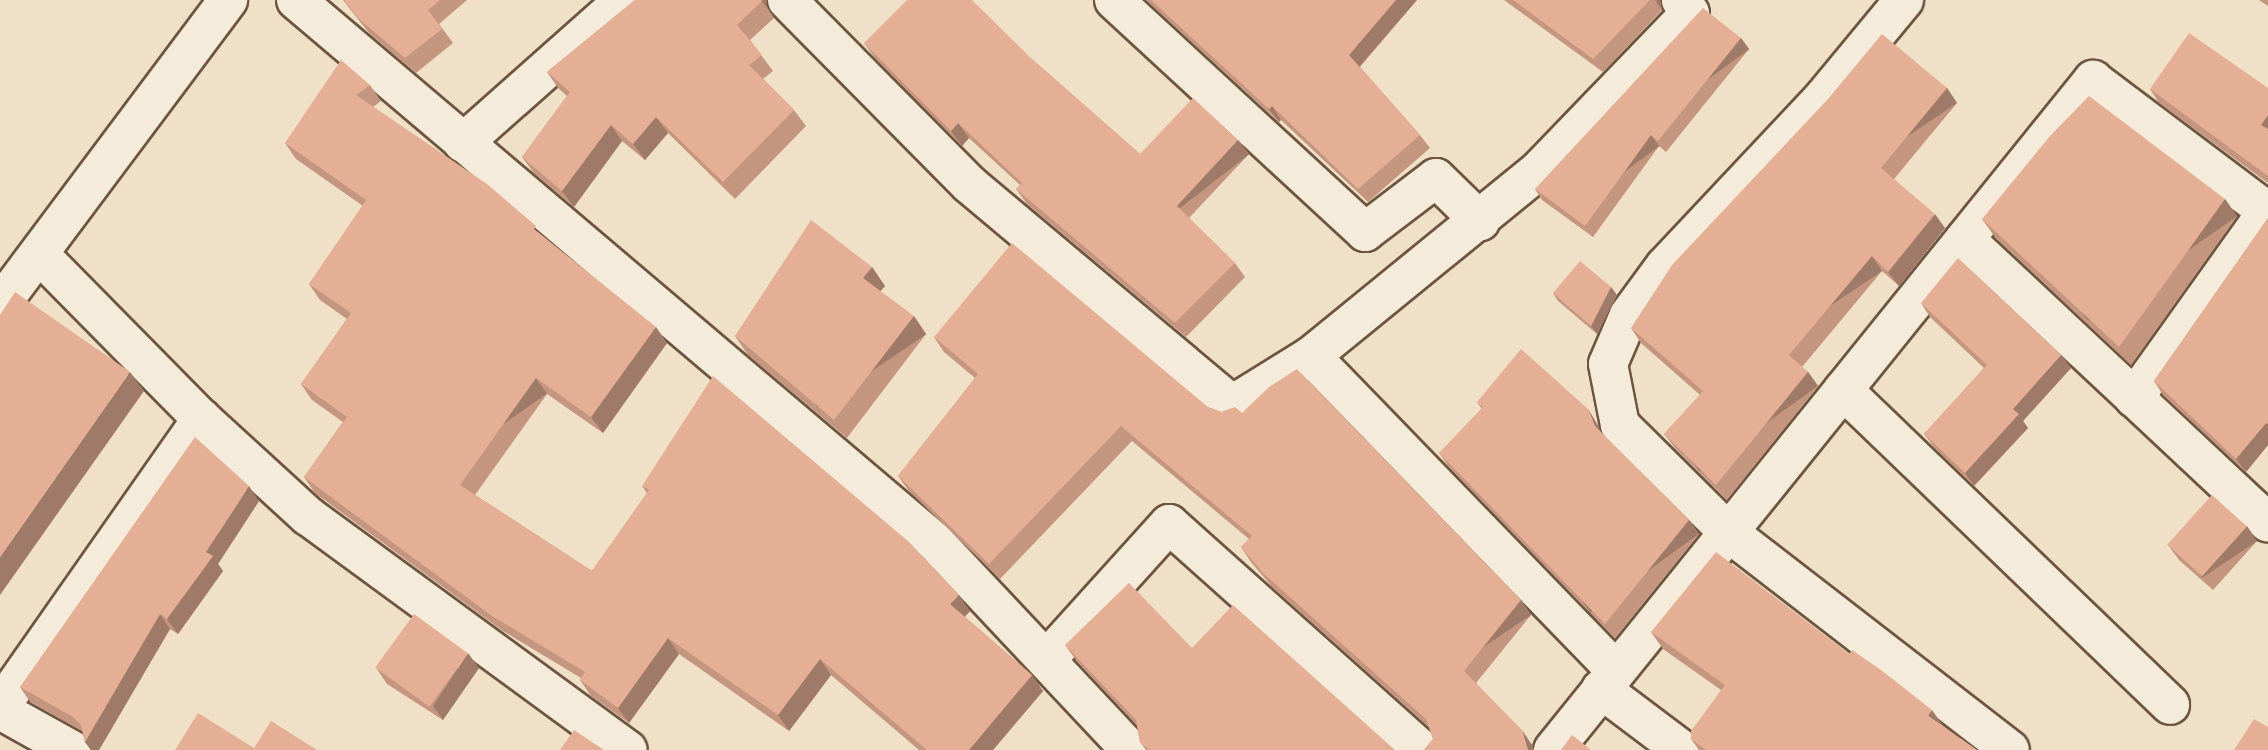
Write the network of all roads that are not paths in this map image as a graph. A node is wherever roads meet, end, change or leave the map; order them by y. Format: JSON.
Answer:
{"nodes":[{"id":1,"x":228,"y":0,"type":"edge"},
{"id":2,"x":296,"y":0,"type":"edge"},
{"id":3,"x":624,"y":0,"type":"edge"},
{"id":4,"x":787,"y":0,"type":"edge"},
{"id":5,"x":1114,"y":0,"type":"edge"},
{"id":6,"x":1681,"y":0,"type":"edge"},
{"id":7,"x":1904,"y":0,"type":"edge"},
{"id":8,"x":463,"y":143,"type":"junction"},
{"id":9,"x":2268,"y":211,"type":"edge"},
{"id":10,"x":1480,"y":220,"type":"junction"},
{"id":11,"x":1965,"y":239,"type":"junction"},
{"id":12,"x":40,"y":255,"type":"junction"},
{"id":13,"x":0,"y":305,"type":"edge"},
{"id":14,"x":1311,"y":356,"type":"junction"},
{"id":15,"x":1843,"y":390,"type":"junction"},
{"id":16,"x":2134,"y":398,"type":"junction"},
{"id":17,"x":202,"y":419,"type":"junction"},
{"id":18,"x":2268,"y":523,"type":"edge"},
{"id":19,"x":1728,"y":532,"type":"junction"},
{"id":20,"x":1046,"y":659,"type":"junction"},
{"id":21,"x":1609,"y":680,"type":"junction"},
{"id":22,"x":2170,"y":705,"type":"dead end"},
{"id":23,"x":0,"y":708,"type":"edge"},
{"id":24,"x":72,"y":750,"type":"edge"},
{"id":25,"x":628,"y":750,"type":"edge"},
{"id":26,"x":1130,"y":750,"type":"edge"},
{"id":27,"x":1422,"y":750,"type":"edge"},
{"id":28,"x":1552,"y":750,"type":"edge"},
{"id":29,"x":1682,"y":750,"type":"edge"},
{"id":30,"x":2010,"y":750,"type":"edge"}],
"edges":[{"from":1,"to":12,"type":"street"},
{"from":2,"to":8,"type":"street"},
{"from":3,"to":8,"type":"street"},
{"from":4,"to":14,"type":"street"},
{"from":5,"to":10,"type":"street"},
{"from":6,"to":10,"type":"street"},
{"from":7,"to":19,"type":"street"},
{"from":8,"to":20,"type":"street"},
{"from":9,"to":11,"type":"street"},
{"from":9,"to":16,"type":"street"},
{"from":10,"to":14,"type":"street"},
{"from":11,"to":15,"type":"street"},
{"from":11,"to":16,"type":"street"},
{"from":12,"to":13,"type":"street"},
{"from":12,"to":17,"type":"street"},
{"from":14,"to":21,"type":"street"},
{"from":15,"to":19,"type":"street"},
{"from":15,"to":22,"type":"street"},
{"from":16,"to":18,"type":"street"},
{"from":17,"to":23,"type":"street"},
{"from":17,"to":25,"type":"street"},
{"from":19,"to":21,"type":"street"},
{"from":19,"to":30,"type":"street"},
{"from":20,"to":26,"type":"street"},
{"from":20,"to":27,"type":"street"},
{"from":21,"to":28,"type":"street"},
{"from":21,"to":29,"type":"street"},
{"from":23,"to":24,"type":"street"}]}
